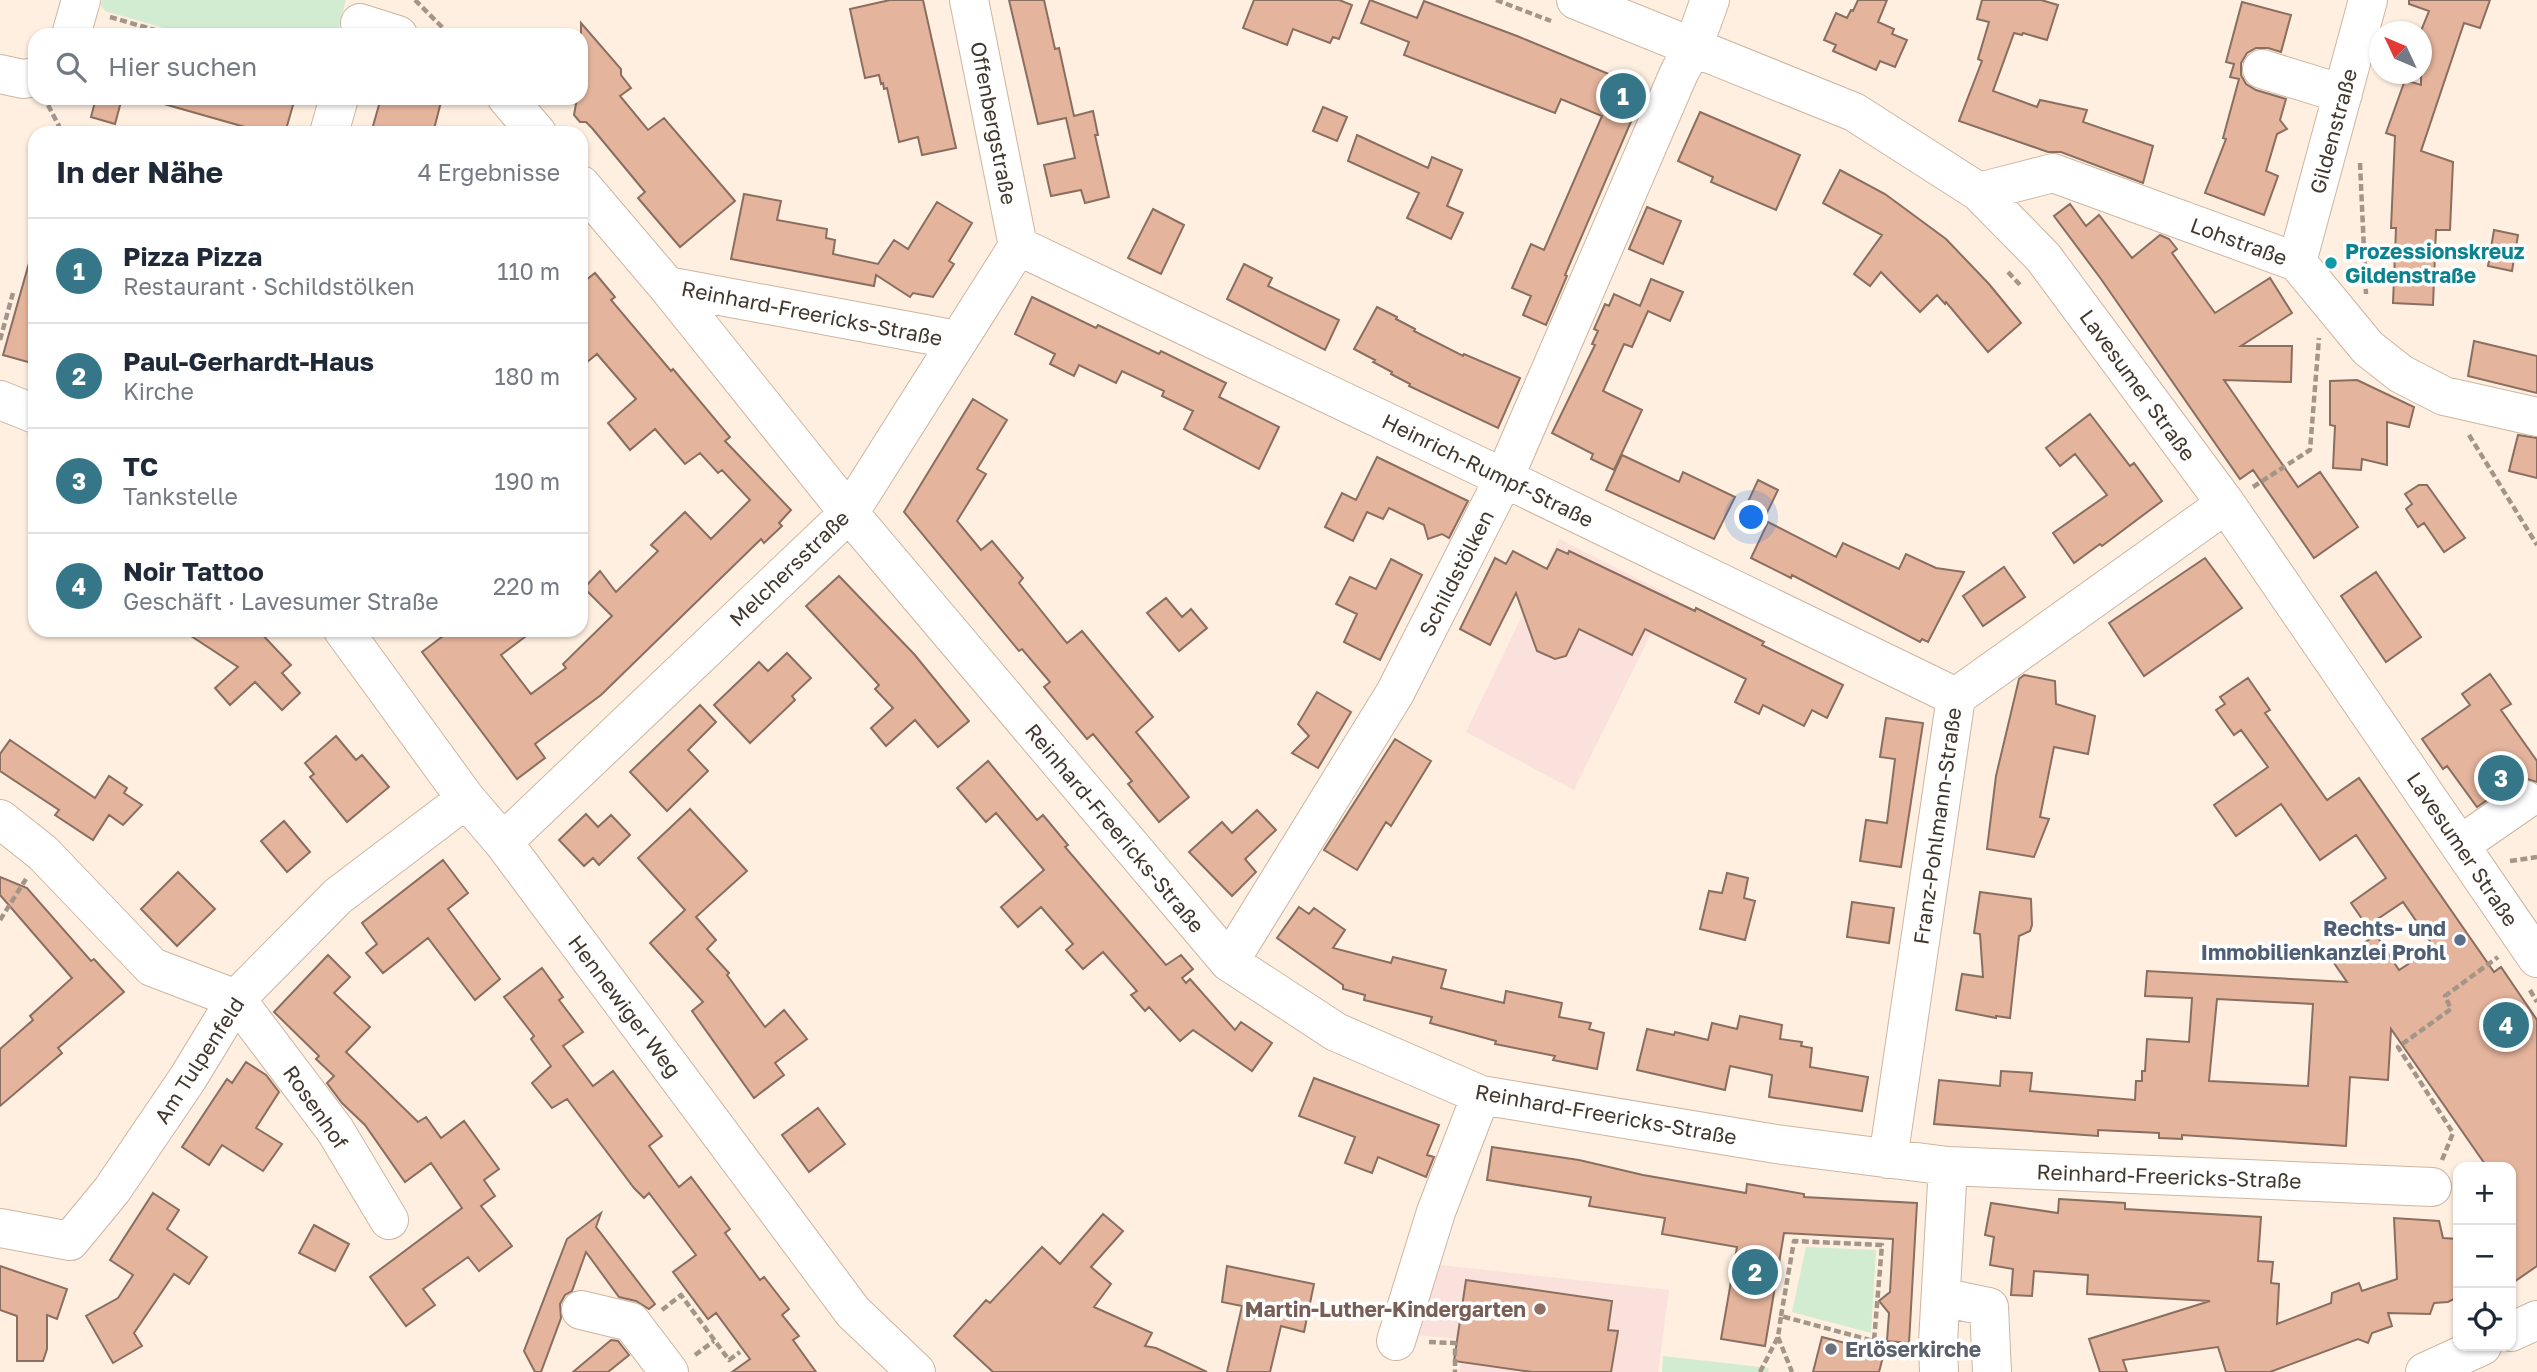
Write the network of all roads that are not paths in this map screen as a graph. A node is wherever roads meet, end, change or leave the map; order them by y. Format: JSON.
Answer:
{"nodes":[{"id":1,"x":969,"y":0,"type":"edge"},
{"id":2,"x":1710,"y":0,"type":"edge"},
{"id":3,"x":2368,"y":0,"type":"edge"},
{"id":4,"x":1568,"y":12,"type":"edge"},
{"id":5,"x":361,"y":19,"type":"edge"},
{"id":6,"x":382,"y":28,"type":"edge"},
{"id":7,"x":1693,"y":47,"type":"junction"},
{"id":8,"x":2262,"y":69,"type":"dead end"},
{"id":9,"x":0,"y":74,"type":"edge"},
{"id":10,"x":28,"y":78,"type":"edge"},
{"id":11,"x":2343,"y":94,"type":"junction"},
{"id":12,"x":337,"y":105,"type":"edge"},
{"id":13,"x":513,"y":105,"type":"edge"},
{"id":14,"x":331,"y":126,"type":"edge"},
{"id":15,"x":531,"y":126,"type":"edge"},
{"id":16,"x":1979,"y":192,"type":"junction"},
{"id":17,"x":588,"y":193,"type":"edge"},
{"id":18,"x":1018,"y":246,"type":"junction"},
{"id":19,"x":2297,"y":262,"type":"junction"},
{"id":20,"x":667,"y":286,"type":"junction"},
{"id":21,"x":957,"y":340,"type":"junction"},
{"id":22,"x":0,"y":400,"type":"edge"},
{"id":23,"x":28,"y":411,"type":"edge"},
{"id":24,"x":2537,"y":417,"type":"edge"},
{"id":25,"x":1504,"y":478,"type":"junction"},
{"id":26,"x":2226,"y":504,"type":"junction"},
{"id":27,"x":849,"y":513,"type":"junction"},
{"id":28,"x":348,"y":637,"type":"edge"},
{"id":29,"x":1956,"y":697,"type":"junction"},
{"id":30,"x":466,"y":799,"type":"junction"},
{"id":31,"x":2525,"y":800,"type":"dead end"},
{"id":32,"x":0,"y":819,"type":"edge"},
{"id":33,"x":503,"y":842,"type":"junction"},
{"id":34,"x":2460,"y":845,"type":"junction"},
{"id":35,"x":2531,"y":950,"type":"edge"},
{"id":36,"x":1228,"y":962,"type":"junction"},
{"id":37,"x":236,"y":999,"type":"junction"},
{"id":38,"x":1481,"y":1095,"type":"junction"},
{"id":39,"x":1888,"y":1159,"type":"junction"},
{"id":40,"x":1948,"y":1166,"type":"junction"},
{"id":41,"x":2432,"y":1187,"type":"road end"},
{"id":42,"x":389,"y":1220,"type":"dead end"},
{"id":43,"x":0,"y":1228,"type":"edge"},
{"id":44,"x":1941,"y":1297,"type":"junction"},
{"id":45,"x":581,"y":1310,"type":"dead end"},
{"id":46,"x":2537,"y":1320,"type":"edge"},
{"id":47,"x":2516,"y":1330,"type":"edge"},
{"id":48,"x":1396,"y":1341,"type":"road end"},
{"id":49,"x":2471,"y":1351,"type":"edge"},
{"id":50,"x":1938,"y":1365,"type":"edge"},
{"id":51,"x":669,"y":1372,"type":"edge"},
{"id":52,"x":916,"y":1372,"type":"edge"},
{"id":53,"x":1992,"y":1372,"type":"edge"},
{"id":54,"x":2425,"y":1372,"type":"edge"}],
"edges":[{"from":1,"to":18,"type":"street","name":"Offenbergstraße"},
{"from":2,"to":7,"type":"street","name":"Schildstölken"},
{"from":3,"to":11,"type":"street","name":"Gildenstraße"},
{"from":4,"to":7,"type":"street","name":"Lavesumer Straße"},
{"from":5,"to":6,"type":"street"},
{"from":7,"to":16,"type":"street","name":"Lavesumer Straße"},
{"from":7,"to":25,"type":"street","name":"Schildstölken"},
{"from":8,"to":11,"type":"street"},
{"from":9,"to":10,"type":"street"},
{"from":11,"to":19,"type":"street","name":"Gildenstraße"},
{"from":12,"to":14,"type":"street"},
{"from":13,"to":15,"type":"street"},
{"from":16,"to":19,"type":"street","name":"Lohstraße"},
{"from":16,"to":26,"type":"street","name":"Lavesumer Straße"},
{"from":17,"to":20,"type":"street","name":"Reinhard-Freericks-Straße"},
{"from":18,"to":21,"type":"street","name":"Melchersstraße"},
{"from":18,"to":25,"type":"street","name":"Heinrich-Rumpf-Straße"},
{"from":19,"to":24,"type":"street","name":"Lohstraße"},
{"from":20,"to":21,"type":"street","name":"Reinhard-Freericks-Straße"},
{"from":20,"to":27,"type":"street","name":"Reinhard-Freericks-Straße"},
{"from":21,"to":27,"type":"street","name":"Melchersstraße"},
{"from":22,"to":23,"type":"street"},
{"from":25,"to":29,"type":"street","name":"Heinrich-Rumpf-Straße"},
{"from":25,"to":36,"type":"street","name":"Schildstölken"},
{"from":26,"to":29,"type":"street","name":"Franz-Pohlmann-Straße"},
{"from":26,"to":34,"type":"street","name":"Lavesumer Straße"},
{"from":27,"to":33,"type":"street","name":"Melchersstraße"},
{"from":27,"to":36,"type":"street","name":"Reinhard-Freericks-Straße"},
{"from":28,"to":30,"type":"street","name":"Hennewiger Weg"},
{"from":29,"to":39,"type":"street","name":"Franz-Pohlmann-Straße"},
{"from":30,"to":33,"type":"street","name":"Hennewiger Weg"},
{"from":30,"to":37,"type":"street","name":"Am Tulpenfeld"},
{"from":31,"to":34,"type":"street"},
{"from":32,"to":37,"type":"street"},
{"from":33,"to":52,"type":"street","name":"Hennewiger Weg"},
{"from":34,"to":35,"type":"street","name":"Lavesumer Straße"},
{"from":36,"to":38,"type":"street","name":"Reinhard-Freericks-Straße"},
{"from":37,"to":42,"type":"street","name":"Rosenhof"},
{"from":37,"to":43,"type":"street","name":"Am Tulpenfeld"},
{"from":38,"to":39,"type":"street","name":"Reinhard-Freericks-Straße"},
{"from":38,"to":48,"type":"street"},
{"from":39,"to":40,"type":"street","name":"Reinhard-Freericks-Straße"},
{"from":40,"to":41,"type":"street","name":"Reinhard-Freericks-Straße"},
{"from":40,"to":44,"type":"street"},
{"from":44,"to":50,"type":"street"},
{"from":44,"to":53,"type":"street"},
{"from":45,"to":51,"type":"street"},
{"from":46,"to":47,"type":"street"},
{"from":49,"to":54,"type":"street"}]}
